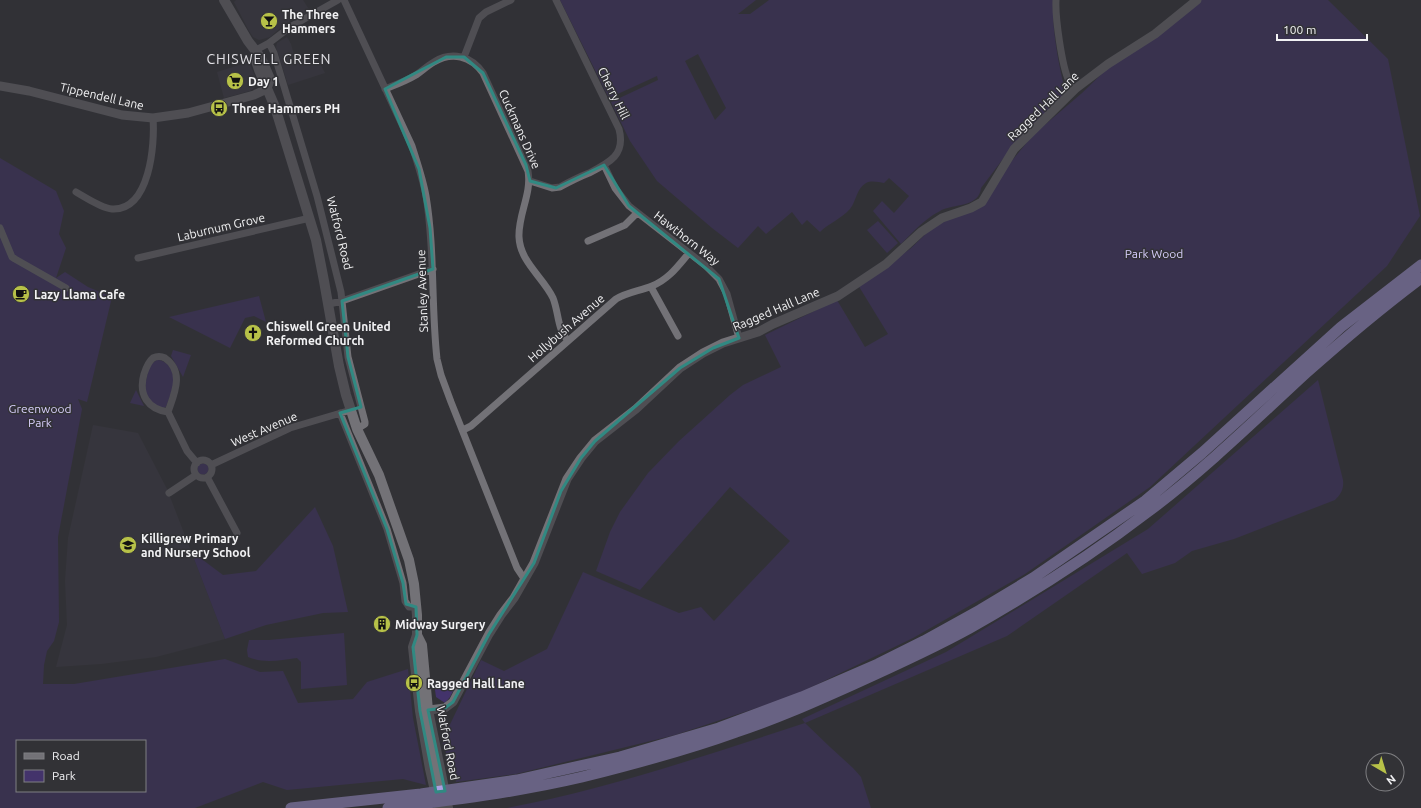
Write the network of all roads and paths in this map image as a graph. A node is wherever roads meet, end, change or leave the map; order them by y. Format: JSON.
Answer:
{"nodes":[{"id":1,"x":224,"y":0,"type":"edge"},
{"id":2,"x":338,"y":0,"type":"edge"},
{"id":3,"x":344,"y":0,"type":"edge"},
{"id":4,"x":511,"y":0,"type":"edge"},
{"id":5,"x":556,"y":0,"type":"edge"},
{"id":6,"x":1056,"y":0,"type":"edge"},
{"id":7,"x":1197,"y":0,"type":"edge"},
{"id":8,"x":269,"y":43,"type":"junction"},
{"id":9,"x":256,"y":50,"type":"junction"},
{"id":10,"x":464,"y":57,"type":"junction"},
{"id":11,"x":0,"y":86,"type":"edge"},
{"id":12,"x":267,"y":88,"type":"junction"},
{"id":13,"x":1075,"y":89,"type":"junction"},
{"id":14,"x":385,"y":90,"type":"junction"},
{"id":15,"x":153,"y":118,"type":"junction"},
{"id":16,"x":604,"y":165,"type":"junction"},
{"id":17,"x":530,"y":181,"type":"junction"},
{"id":18,"x":76,"y":192,"type":"dead end"},
{"id":19,"x":637,"y":213,"type":"junction"},
{"id":20,"x":310,"y":218,"type":"junction"},
{"id":21,"x":0,"y":228,"type":"edge"},
{"id":22,"x":588,"y":241,"type":"dead end"},
{"id":23,"x":690,"y":253,"type":"junction"},
{"id":24,"x":138,"y":258,"type":"dead end"},
{"id":25,"x":1421,"y":265,"type":"edge"},
{"id":26,"x":433,"y":269,"type":"junction"},
{"id":27,"x":1421,"y":278,"type":"edge"},
{"id":28,"x":651,"y":287,"type":"junction"},
{"id":29,"x":66,"y":288,"type":"dead end"},
{"id":30,"x":342,"y":300,"type":"junction"},
{"id":31,"x":328,"y":304,"type":"junction"},
{"id":32,"x":678,"y":336,"type":"dead end"},
{"id":33,"x":739,"y":338,"type":"junction"},
{"id":34,"x":568,"y":341,"type":"junction"},
{"id":35,"x":351,"y":410,"type":"junction"},
{"id":36,"x":168,"y":412,"type":"junction"},
{"id":37,"x":340,"y":413,"type":"junction"},
{"id":38,"x":357,"y":429,"type":"junction"},
{"id":39,"x":463,"y":430,"type":"junction"},
{"id":40,"x":197,"y":463,"type":"junction"},
{"id":41,"x":211,"y":465,"type":"junction"},
{"id":42,"x":196,"y":475,"type":"junction"},
{"id":43,"x":207,"y":477,"type":"junction"},
{"id":44,"x":169,"y":493,"type":"dead end"},
{"id":45,"x":237,"y":533,"type":"dead end"},
{"id":46,"x":525,"y":580,"type":"junction"},
{"id":47,"x":416,"y":607,"type":"junction"},
{"id":48,"x":424,"y":711,"type":"junction"},
{"id":49,"x":435,"y":768,"type":"junction"},
{"id":50,"x":291,"y":808,"type":"edge"},
{"id":51,"x":388,"y":808,"type":"edge"},
{"id":52,"x":439,"y":808,"type":"edge"},
{"id":53,"x":448,"y":808,"type":"edge"}],
"edges":[{"from":1,"to":9,"type":"main road","name":"Watford Road"},
{"from":2,"to":8,"type":"street"},
{"from":3,"to":14,"type":"street","name":"Stanley Avenue"},
{"from":4,"to":10,"type":"street"},
{"from":5,"to":16,"type":"street","name":"Cherry Hill"},
{"from":6,"to":13,"type":"street"},
{"from":7,"to":13,"type":"street","name":"Ragged Hall Lane"},
{"from":8,"to":9,"type":"street"},
{"from":8,"to":30,"type":"street","name":"Watford Road"},
{"from":9,"to":12,"type":"main road","name":"Watford Road"},
{"from":10,"to":14,"type":"street"},
{"from":10,"to":17,"type":"street","name":"Cuckmans Drive"},
{"from":11,"to":15,"type":"street","name":"Tippendell Lane"},
{"from":12,"to":15,"type":"street","name":"Tippendell Lane"},
{"from":12,"to":20,"type":"main road","name":"Watford Road"},
{"from":13,"to":33,"type":"street","name":"Ragged Hall Lane"},
{"from":14,"to":26,"type":"street","name":"Stanley Avenue"},
{"from":15,"to":18,"type":"street"},
{"from":16,"to":17,"type":"street","name":"Cherry Hill"},
{"from":16,"to":19,"type":"street","name":"Hawthorn Way"},
{"from":17,"to":34,"type":"street","name":"Cuckmans Drive"},
{"from":19,"to":22,"type":"street"},
{"from":19,"to":23,"type":"street","name":"Hawthorn Way"},
{"from":20,"to":24,"type":"street","name":"Laburnum Grove"},
{"from":20,"to":31,"type":"main road","name":"Watford Road"},
{"from":21,"to":29,"type":"street"},
{"from":23,"to":28,"type":"street","name":"Hollybush Avenue"},
{"from":23,"to":33,"type":"street","name":"Hawthorn Way"},
{"from":25,"to":50,"type":"highway"},
{"from":26,"to":30,"type":"street"},
{"from":26,"to":39,"type":"street","name":"Stanley Avenue"},
{"from":27,"to":51,"type":"highway"},
{"from":28,"to":32,"type":"street"},
{"from":28,"to":34,"type":"street","name":"Hollybush Avenue"},
{"from":30,"to":31,"type":"street"},
{"from":30,"to":38,"type":"street","name":"Watford Road"},
{"from":31,"to":35,"type":"main road","name":"Watford Road"},
{"from":33,"to":46,"type":"street","name":"Ragged Hall Lane"},
{"from":34,"to":39,"type":"street","name":"Hollybush Avenue"},
{"from":35,"to":37,"type":"street","name":"West Avenue"},
{"from":35,"to":38,"type":"main road","name":"Watford Road"},
{"from":36,"to":36,"type":"street"},
{"from":36,"to":40,"type":"street"},
{"from":37,"to":41,"type":"street","name":"West Avenue"},
{"from":37,"to":47,"type":"street"},
{"from":38,"to":47,"type":"main road","name":"Watford Road"},
{"from":39,"to":46,"type":"street","name":"Stanley Avenue"},
{"from":40,"to":41,"type":"street"},
{"from":40,"to":42,"type":"street"},
{"from":41,"to":43,"type":"street"},
{"from":42,"to":43,"type":"street"},
{"from":42,"to":44,"type":"street"},
{"from":43,"to":45,"type":"street"},
{"from":46,"to":48,"type":"street","name":"Ragged Hall Lane"},
{"from":47,"to":48,"type":"main road","name":"Watford Road"},
{"from":48,"to":49,"type":"main road","name":"Watford Road"},
{"from":49,"to":52,"type":"main road","name":"Watford Road"},
{"from":49,"to":53,"type":"main road","name":"Watford Road"}]}
